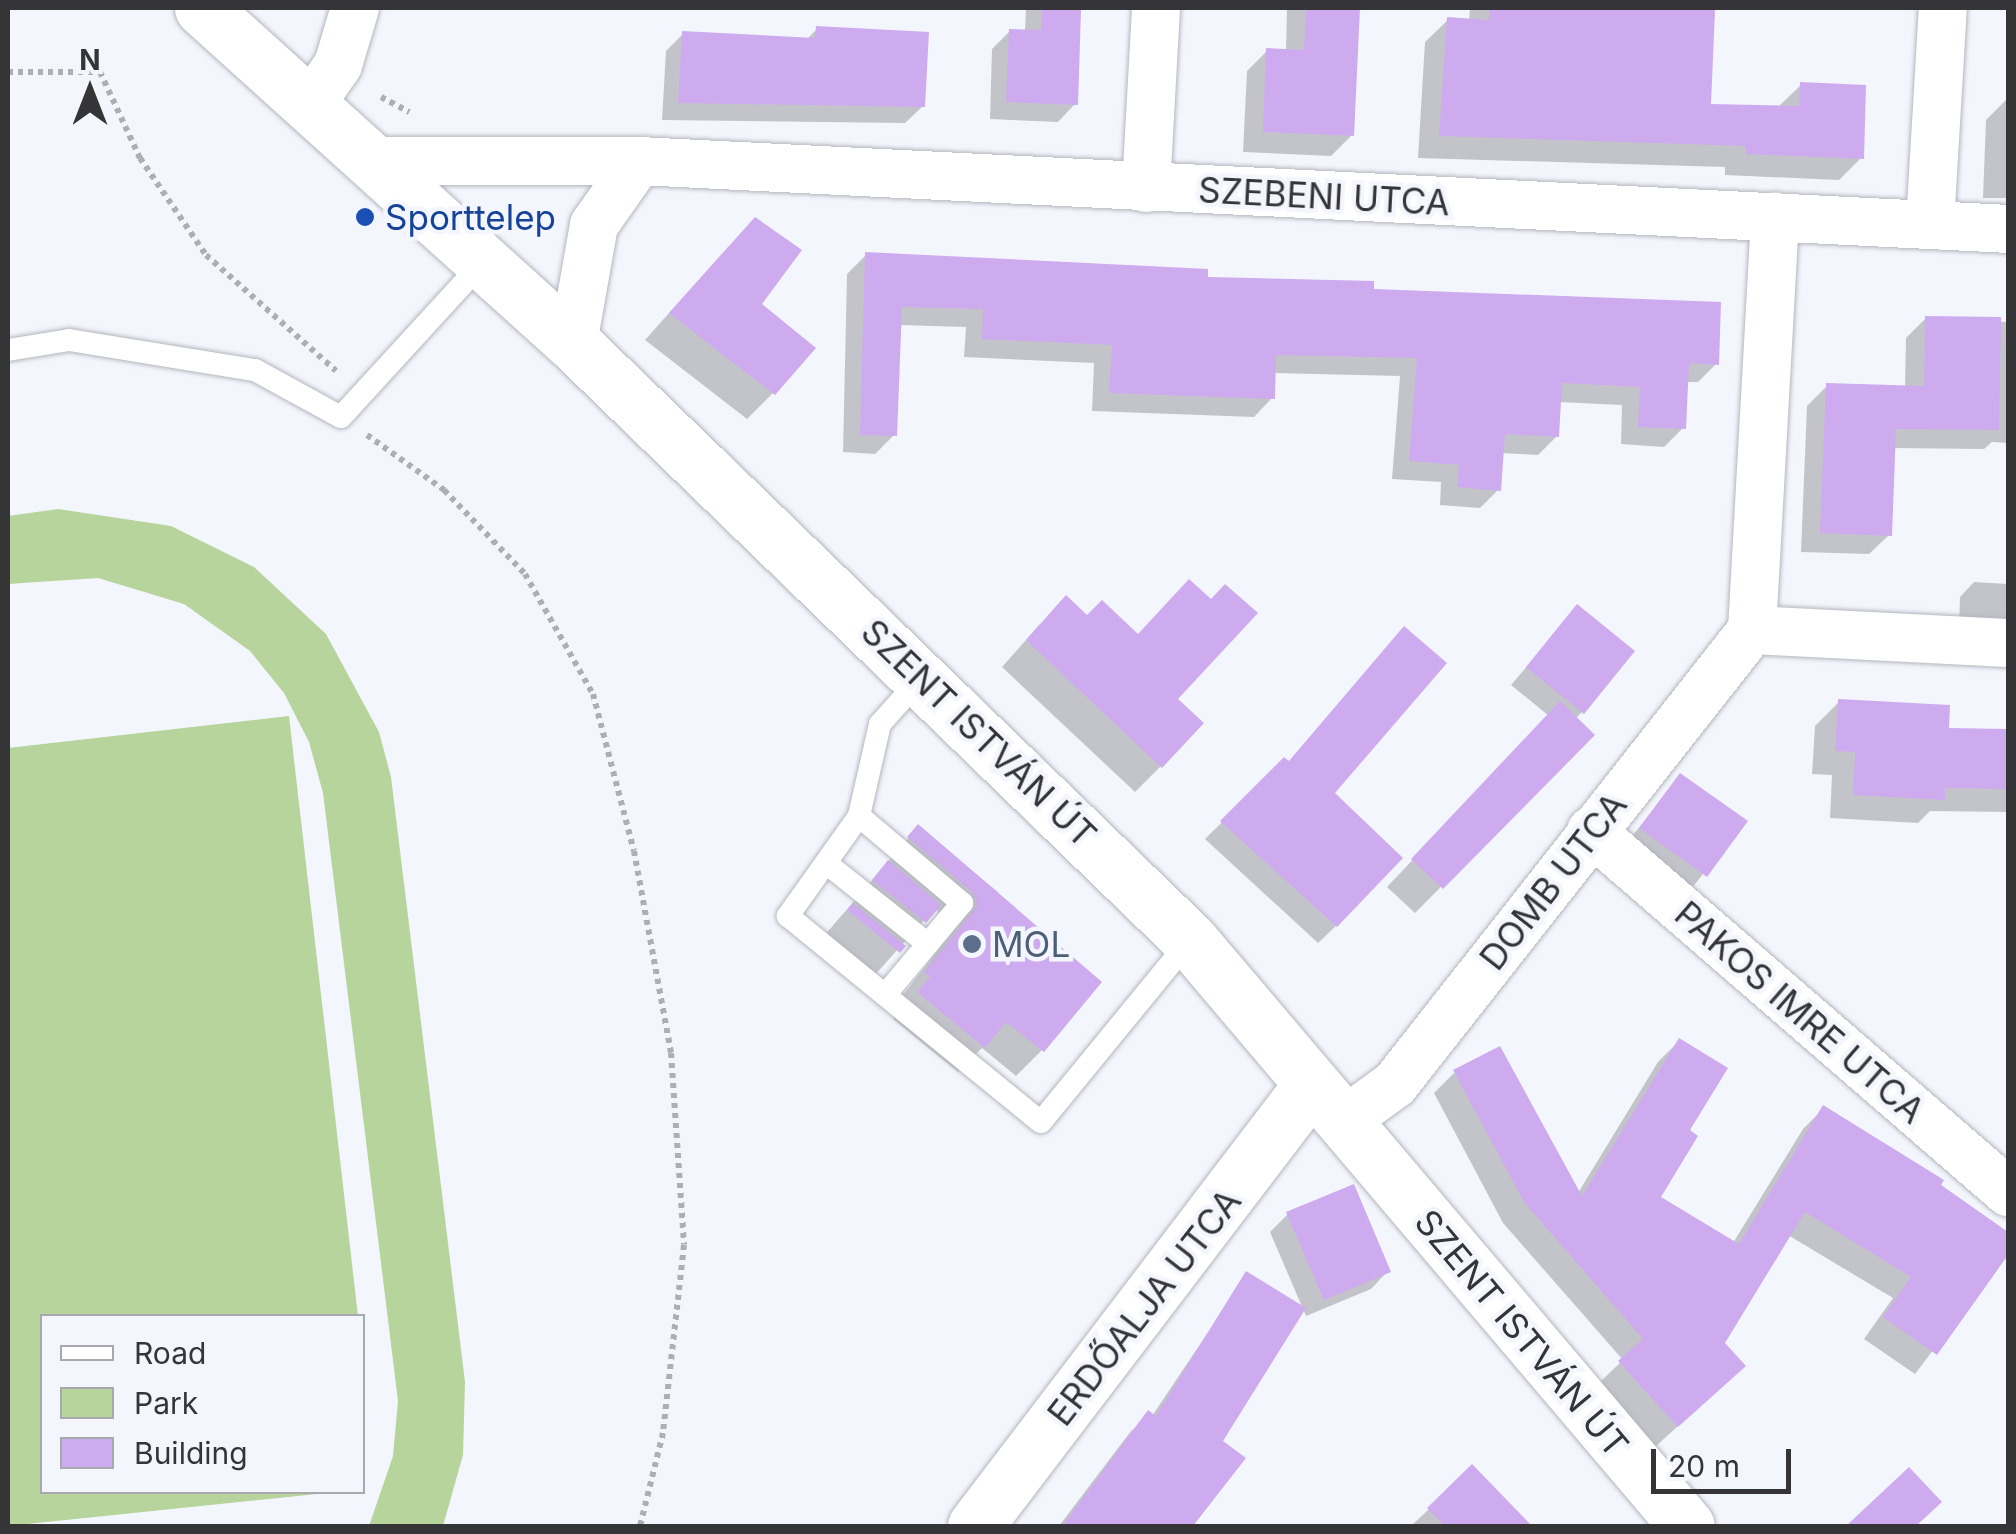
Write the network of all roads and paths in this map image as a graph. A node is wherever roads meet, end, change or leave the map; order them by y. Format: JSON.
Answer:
{"nodes":[{"id":1,"x":202,"y":8,"type":"edge"},
{"id":2,"x":355,"y":8,"type":"edge"},
{"id":3,"x":1156,"y":8,"type":"edge"},
{"id":4,"x":1944,"y":8,"type":"edge"},
{"id":5,"x":8,"y":72,"type":"edge"},
{"id":6,"x":310,"y":106,"type":"junction"},
{"id":7,"x":372,"y":161,"type":"junction"},
{"id":8,"x":639,"y":161,"type":"junction"},
{"id":9,"x":1146,"y":188,"type":"junction"},
{"id":10,"x":1776,"y":217,"type":"junction"},
{"id":11,"x":1930,"y":224,"type":"junction"},
{"id":12,"x":2008,"y":229,"type":"edge"},
{"id":13,"x":482,"y":262,"type":"junction"},
{"id":14,"x":573,"y":343,"type":"junction"},
{"id":15,"x":8,"y":350,"type":"edge"},
{"id":16,"x":362,"y":394,"type":"junction"},
{"id":17,"x":342,"y":417,"type":"junction"},
{"id":18,"x":1752,"y":630,"type":"junction"},
{"id":19,"x":2008,"y":642,"type":"edge"},
{"id":20,"x":922,"y":676,"type":"junction"},
{"id":21,"x":859,"y":816,"type":"junction"},
{"id":22,"x":1590,"y":831,"type":"junction"},
{"id":23,"x":826,"y":863,"type":"junction"},
{"id":24,"x":1190,"y":940,"type":"junction"},
{"id":25,"x":928,"y":944,"type":"junction"},
{"id":26,"x":885,"y":996,"type":"junction"},
{"id":27,"x":1327,"y":1103,"type":"junction"},
{"id":28,"x":2008,"y":1192,"type":"edge"},
{"id":29,"x":640,"y":1526,"type":"edge"},
{"id":30,"x":975,"y":1526,"type":"edge"},
{"id":31,"x":1687,"y":1526,"type":"edge"}],
"edges":[{"from":1,"to":6,"type":"street","name":"SZENT ISTVÁN ÚT"},
{"from":2,"to":6,"type":"street"},
{"from":3,"to":9,"type":"street"},
{"from":4,"to":11,"type":"street"},
{"from":5,"to":16,"type":"path"},
{"from":6,"to":7,"type":"street","name":"SZENT ISTVÁN ÚT"},
{"from":7,"to":8,"type":"street","name":"SZEBENI UTCA"},
{"from":7,"to":13,"type":"street","name":"SZENT ISTVÁN ÚT"},
{"from":8,"to":9,"type":"street","name":"SZEBENI UTCA"},
{"from":8,"to":14,"type":"street"},
{"from":9,"to":10,"type":"street","name":"SZEBENI UTCA"},
{"from":10,"to":11,"type":"street","name":"SZEBENI UTCA"},
{"from":10,"to":18,"type":"street"},
{"from":11,"to":12,"type":"street","name":"SZEBENI UTCA"},
{"from":13,"to":14,"type":"street","name":"SZENT ISTVÁN ÚT"},
{"from":13,"to":16,"type":"lane"},
{"from":14,"to":20,"type":"street","name":"SZENT ISTVÁN ÚT"},
{"from":15,"to":17,"type":"lane"},
{"from":16,"to":17,"type":"lane"},
{"from":17,"to":29,"type":"path"},
{"from":18,"to":19,"type":"street"},
{"from":18,"to":22,"type":"street","name":"DOMB UTCA"},
{"from":20,"to":21,"type":"lane"},
{"from":20,"to":24,"type":"street","name":"SZENT ISTVÁN ÚT"},
{"from":21,"to":23,"type":"lane"},
{"from":21,"to":25,"type":"lane"},
{"from":22,"to":27,"type":"street","name":"DOMB UTCA"},
{"from":22,"to":28,"type":"street","name":"PAKOS IMRE UTCA"},
{"from":23,"to":25,"type":"lane"},
{"from":23,"to":26,"type":"lane"},
{"from":24,"to":26,"type":"lane"},
{"from":24,"to":27,"type":"street","name":"SZENT ISTVÁN ÚT"},
{"from":25,"to":26,"type":"lane"},
{"from":27,"to":30,"type":"street","name":"ERDŐALJA UTCA"},
{"from":27,"to":31,"type":"street","name":"SZENT ISTVÁN ÚT"}]}
